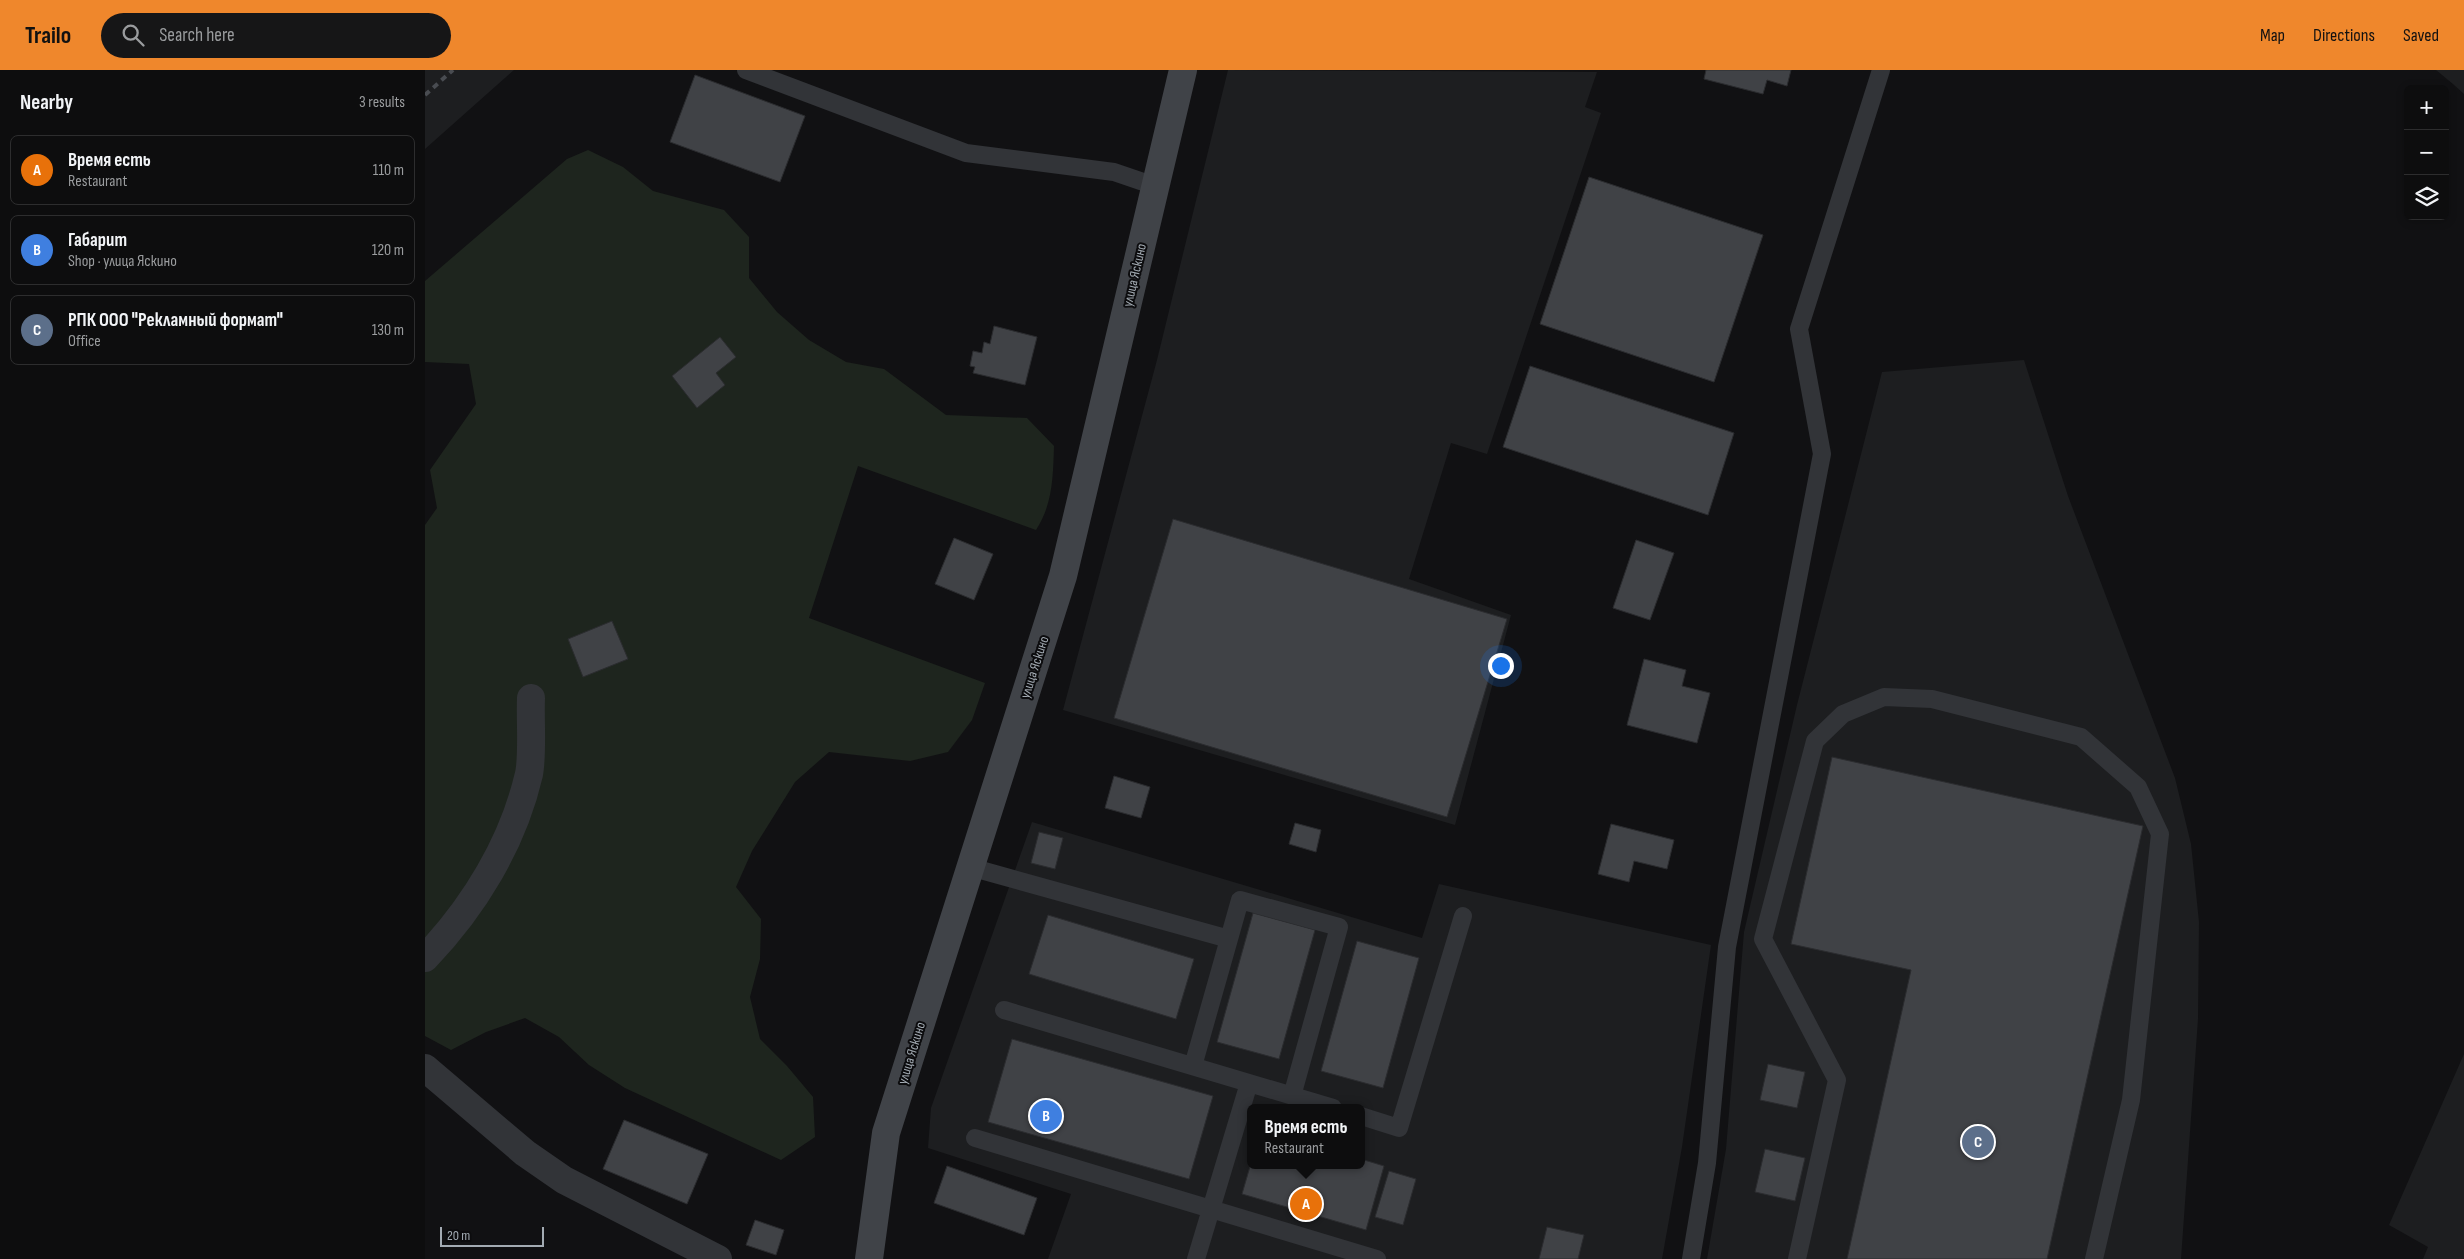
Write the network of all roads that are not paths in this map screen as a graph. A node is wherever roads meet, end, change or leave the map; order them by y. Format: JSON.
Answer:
{"nodes":[{"id":1,"x":746,"y":70,"type":"edge"},
{"id":2,"x":1183,"y":70,"type":"edge"},
{"id":3,"x":1881,"y":70,"type":"edge"},
{"id":4,"x":1155,"y":186,"type":"junction"},
{"id":5,"x":531,"y":698,"type":"dead end"},
{"id":6,"x":970,"y":867,"type":"junction"},
{"id":7,"x":1463,"y":916,"type":"dead end"},
{"id":8,"x":1229,"y":939,"type":"junction"},
{"id":9,"x":425,"y":958,"type":"edge"},
{"id":10,"x":1004,"y":1010,"type":"dead end"},
{"id":11,"x":1193,"y":1066,"type":"junction"},
{"id":12,"x":425,"y":1068,"type":"edge"},
{"id":13,"x":1249,"y":1083,"type":"junction"},
{"id":14,"x":1292,"y":1096,"type":"junction"},
{"id":15,"x":1319,"y":1104,"type":"edge"},
{"id":16,"x":1365,"y":1117,"type":"edge"},
{"id":17,"x":975,"y":1138,"type":"dead end"},
{"id":18,"x":1211,"y":1209,"type":"junction"},
{"id":19,"x":718,"y":1259,"type":"edge"},
{"id":20,"x":869,"y":1259,"type":"edge"},
{"id":21,"x":1196,"y":1259,"type":"edge"},
{"id":22,"x":1377,"y":1259,"type":"edge"},
{"id":23,"x":1691,"y":1259,"type":"edge"},
{"id":24,"x":1797,"y":1259,"type":"edge"},
{"id":25,"x":2094,"y":1259,"type":"edge"}],
"edges":[{"from":1,"to":4,"type":"lane"},
{"from":2,"to":4,"type":"street","name":"улица Яскино"},
{"from":3,"to":23,"type":"lane"},
{"from":4,"to":6,"type":"street","name":"улица Яскино"},
{"from":5,"to":9,"type":"street"},
{"from":6,"to":8,"type":"lane"},
{"from":6,"to":20,"type":"street","name":"улица Яскино"},
{"from":7,"to":16,"type":"lane"},
{"from":8,"to":11,"type":"lane"},
{"from":8,"to":14,"type":"lane"},
{"from":10,"to":11,"type":"lane"},
{"from":11,"to":13,"type":"lane"},
{"from":12,"to":19,"type":"street"},
{"from":13,"to":14,"type":"lane"},
{"from":13,"to":18,"type":"lane"},
{"from":14,"to":15,"type":"lane"},
{"from":17,"to":18,"type":"lane"},
{"from":18,"to":21,"type":"lane"},
{"from":18,"to":22,"type":"lane"},
{"from":24,"to":25,"type":"lane"}]}
